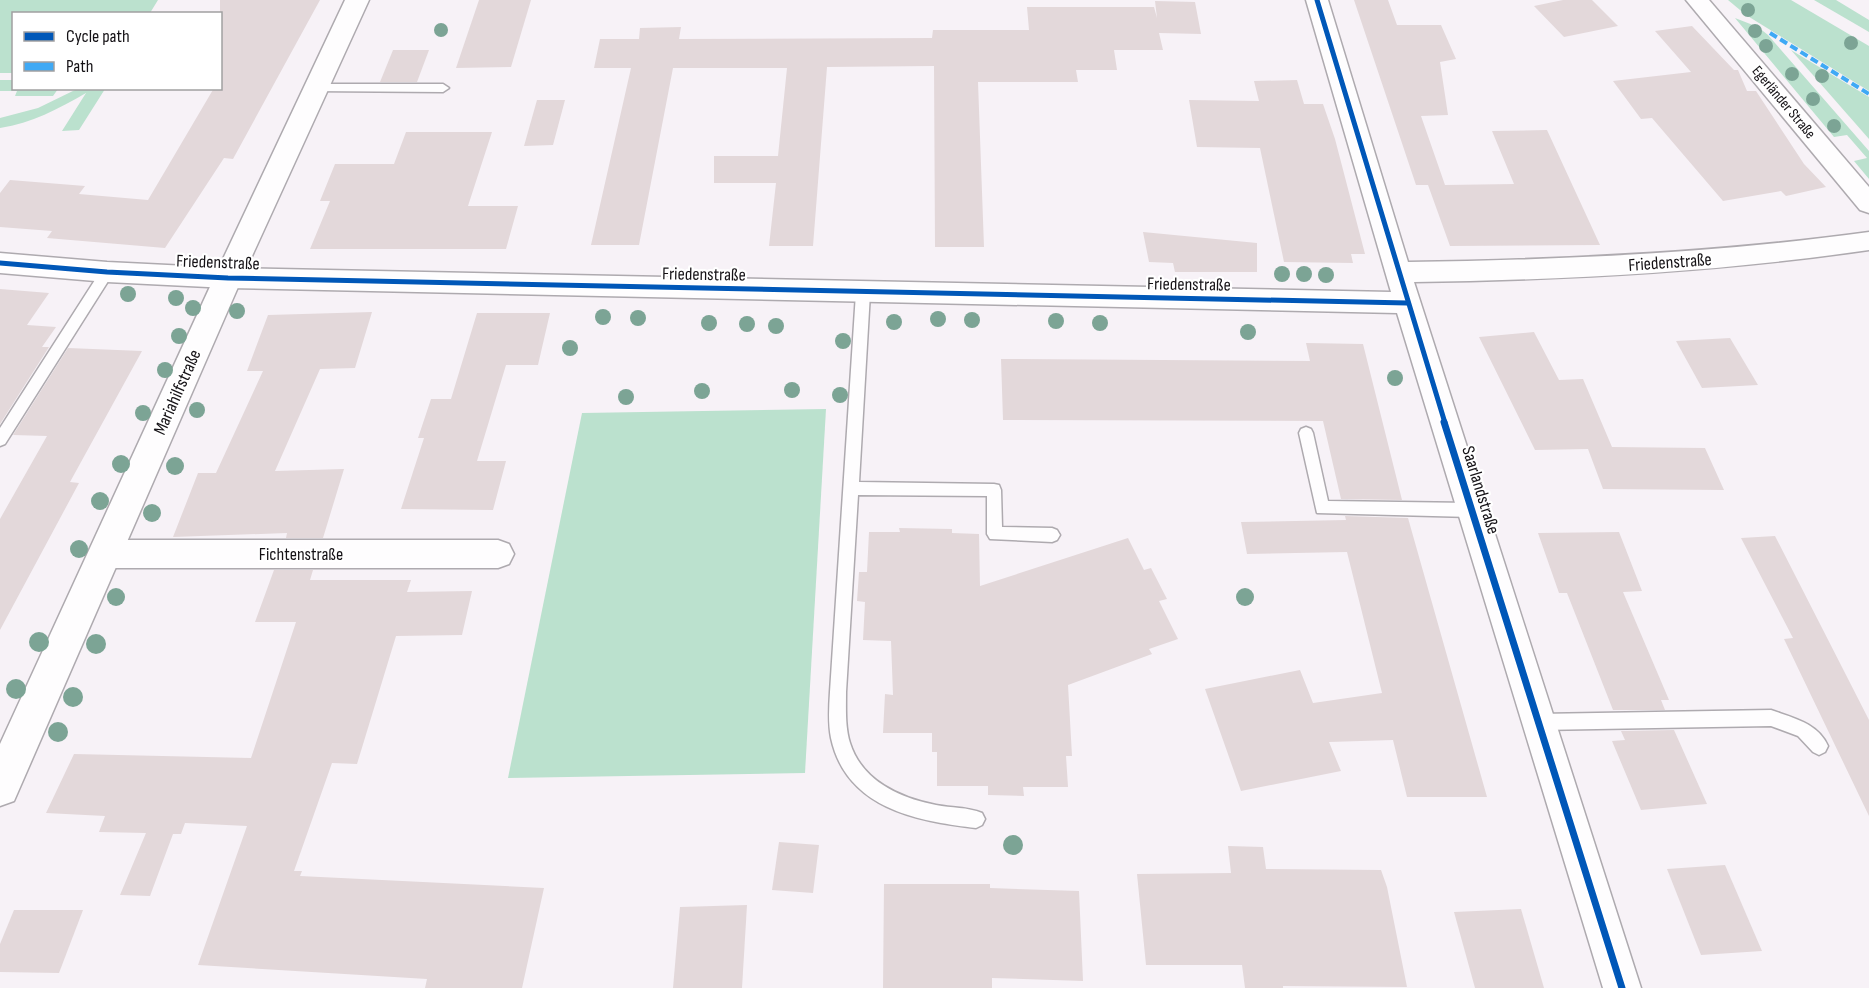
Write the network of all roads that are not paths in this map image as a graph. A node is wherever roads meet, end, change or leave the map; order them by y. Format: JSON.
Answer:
{"nodes":[{"id":1,"x":357,"y":0,"type":"edge"},
{"id":2,"x":1317,"y":0,"type":"edge"},
{"id":3,"x":1697,"y":0,"type":"edge"},
{"id":4,"x":316,"y":88,"type":"junction"},
{"id":5,"x":443,"y":88,"type":"dead end"},
{"id":6,"x":1869,"y":204,"type":"edge"},
{"id":7,"x":1869,"y":241,"type":"edge"},
{"id":8,"x":0,"y":263,"type":"edge"},
{"id":9,"x":108,"y":272,"type":"junction"},
{"id":10,"x":1398,"y":272,"type":"junction"},
{"id":11,"x":228,"y":278,"type":"junction"},
{"id":12,"x":862,"y":293,"type":"junction"},
{"id":13,"x":1407,"y":303,"type":"junction"},
{"id":14,"x":1306,"y":433,"type":"dead end"},
{"id":15,"x":0,"y":440,"type":"edge"},
{"id":16,"x":851,"y":488,"type":"junction"},
{"id":17,"x":1472,"y":510,"type":"junction"},
{"id":18,"x":1052,"y":535,"type":"dead end"},
{"id":19,"x":104,"y":554,"type":"junction"},
{"id":20,"x":498,"y":554,"type":"dead end"},
{"id":21,"x":1539,"y":722,"type":"junction"},
{"id":22,"x":1820,"y":746,"type":"dead end"},
{"id":23,"x":0,"y":787,"type":"edge"},
{"id":24,"x":976,"y":819,"type":"dead end"},
{"id":25,"x":1622,"y":988,"type":"edge"}],
"edges":[{"from":1,"to":4,"type":"street","name":"Mariahilfstraße"},
{"from":2,"to":10,"type":"street","name":"Saarlandstraße"},
{"from":3,"to":6,"type":"street","name":"Egerländer Straße"},
{"from":4,"to":5,"type":"lane"},
{"from":4,"to":11,"type":"street","name":"Mariahilfstraße"},
{"from":7,"to":10,"type":"street","name":"Friedenstraße"},
{"from":8,"to":9,"type":"street","name":"Friedenstraße"},
{"from":9,"to":11,"type":"street","name":"Friedenstraße"},
{"from":9,"to":15,"type":"lane"},
{"from":10,"to":13,"type":"street","name":"Saarlandstraße"},
{"from":11,"to":12,"type":"street","name":"Friedenstraße"},
{"from":11,"to":19,"type":"street","name":"Mariahilfstraße"},
{"from":12,"to":13,"type":"street","name":"Friedenstraße"},
{"from":12,"to":16,"type":"lane"},
{"from":13,"to":17,"type":"street","name":"Saarlandstraße"},
{"from":14,"to":17,"type":"lane"},
{"from":16,"to":18,"type":"lane"},
{"from":16,"to":24,"type":"lane"},
{"from":17,"to":21,"type":"street","name":"Saarlandstraße"},
{"from":19,"to":20,"type":"street","name":"Fichtenstraße"},
{"from":19,"to":23,"type":"street","name":"Mariahilfstraße"},
{"from":21,"to":22,"type":"lane"},
{"from":21,"to":25,"type":"street","name":"Saarlandstraße"}]}
